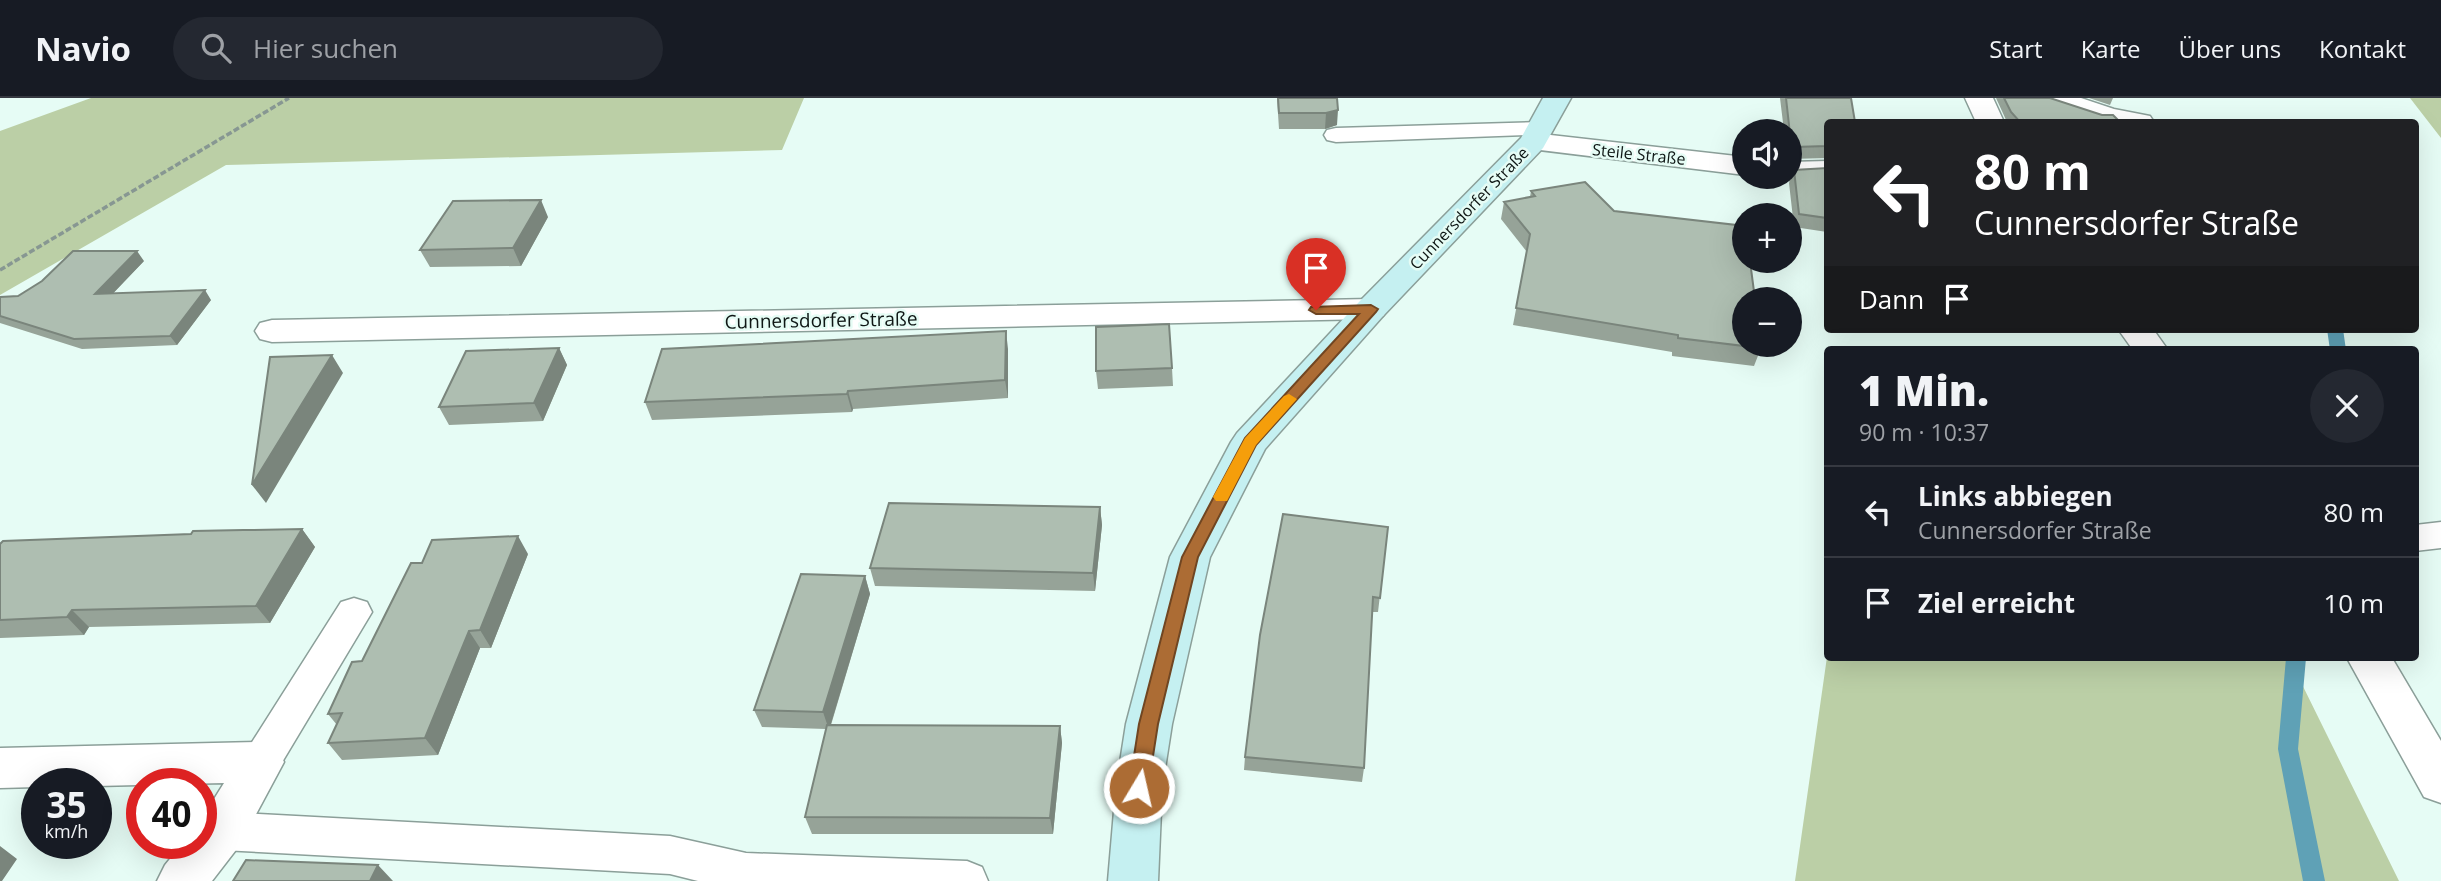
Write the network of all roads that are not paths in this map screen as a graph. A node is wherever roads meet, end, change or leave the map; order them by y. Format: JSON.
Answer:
{"nodes":[{"id":1,"x":1979,"y":98,"type":"edge"},
{"id":2,"x":2053,"y":98,"type":"edge"},
{"id":3,"x":1989,"y":119,"type":"edge"},
{"id":4,"x":2121,"y":119,"type":"edge"},
{"id":5,"x":1544,"y":123,"type":"edge"},
{"id":6,"x":1336,"y":135,"type":"edge"},
{"id":7,"x":1732,"y":163,"type":"edge"},
{"id":8,"x":1824,"y":170,"type":"edge"},
{"id":9,"x":1802,"y":171,"type":"edge"},
{"id":10,"x":1371,"y":309,"type":"junction"},
{"id":11,"x":272,"y":331,"type":"dead end"},
{"id":12,"x":2441,"y":536,"type":"edge"},
{"id":13,"x":2419,"y":538,"type":"edge"},
{"id":14,"x":354,"y":612,"type":"dead end"},
{"id":15,"x":2371,"y":661,"type":"edge"},
{"id":16,"x":261,"y":762,"type":"junction"},
{"id":17,"x":0,"y":768,"type":"edge"},
{"id":18,"x":2441,"y":783,"type":"edge"},
{"id":19,"x":222,"y":831,"type":"junction"},
{"id":20,"x":183,"y":881,"type":"edge"},
{"id":21,"x":967,"y":881,"type":"edge"},
{"id":22,"x":1133,"y":881,"type":"edge"}],
"edges":[{"from":1,"to":3,"type":"street"},
{"from":2,"to":4,"type":"street"},
{"from":5,"to":6,"type":"lane"},
{"from":5,"to":7,"type":"street","name":"Steile Straße"},
{"from":5,"to":10,"type":"street","name":"Cunnersdorfer Straße"},
{"from":8,"to":9,"type":"street"},
{"from":10,"to":11,"type":"street","name":"Cunnersdorfer Straße"},
{"from":10,"to":22,"type":"street","name":"Cunnersdorfer Straße"},
{"from":12,"to":13,"type":"lane"},
{"from":14,"to":16,"type":"lane"},
{"from":15,"to":18,"type":"street"},
{"from":16,"to":17,"type":"street"},
{"from":16,"to":19,"type":"street"},
{"from":19,"to":20,"type":"street"},
{"from":19,"to":21,"type":"lane"}]}
